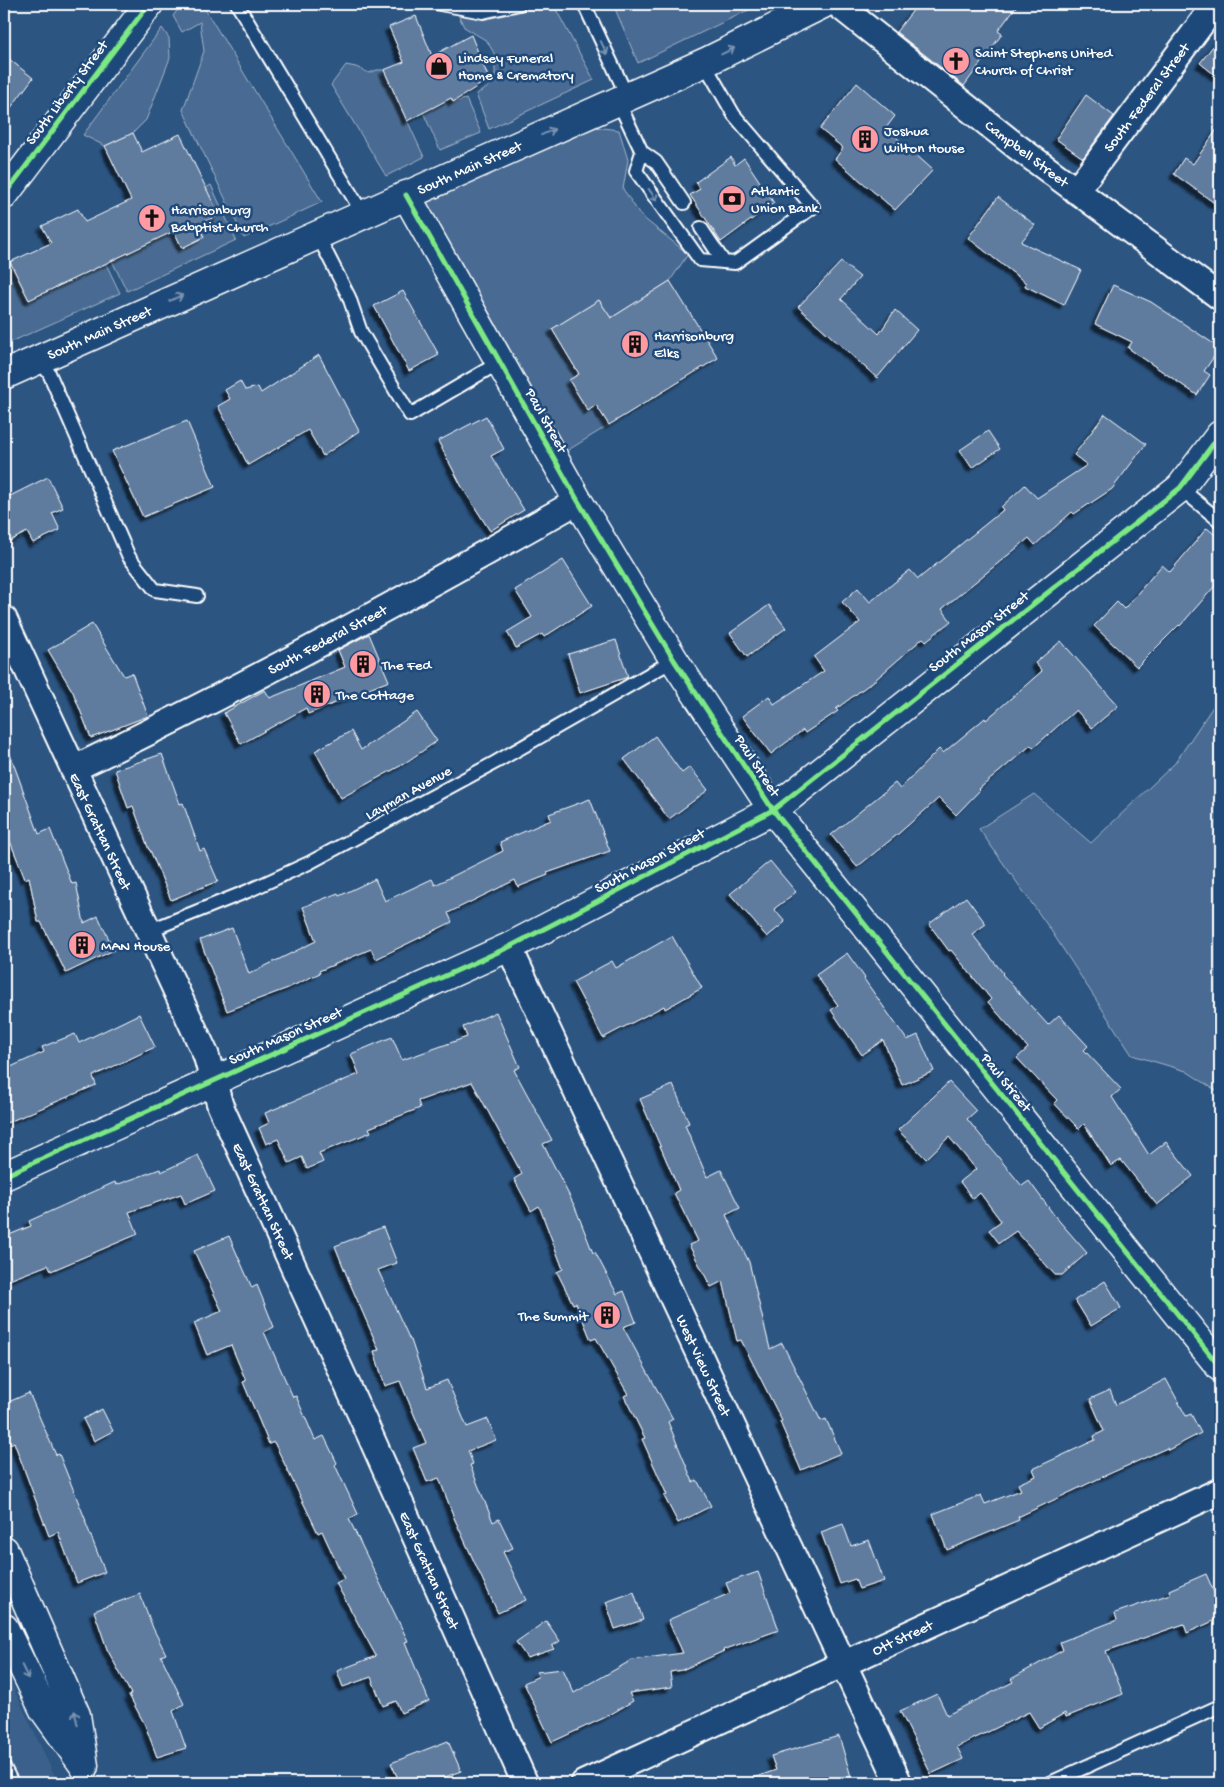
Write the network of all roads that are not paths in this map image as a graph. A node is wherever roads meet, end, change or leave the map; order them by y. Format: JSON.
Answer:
{"nodes":[{"id":1,"x":149,"y":4,"type":"edge"},
{"id":2,"x":237,"y":4,"type":"edge"},
{"id":3,"x":440,"y":4,"type":"edge"},
{"id":4,"x":519,"y":4,"type":"edge"},
{"id":5,"x":584,"y":4,"type":"edge"},
{"id":6,"x":837,"y":4,"type":"edge"},
{"id":7,"x":1216,"y":4,"type":"edge"},
{"id":8,"x":813,"y":6,"type":"edge"},
{"id":9,"x":704,"y":63,"type":"junction"},
{"id":10,"x":623,"y":98,"type":"junction"},
{"id":11,"x":642,"y":152,"type":"junction"},
{"id":12,"x":1076,"y":190,"type":"junction"},
{"id":13,"x":4,"y":195,"type":"edge"},
{"id":14,"x":406,"y":195,"type":"junction"},
{"id":15,"x":684,"y":203,"type":"dead end"},
{"id":16,"x":363,"y":214,"type":"junction"},
{"id":17,"x":701,"y":228,"type":"dead end"},
{"id":18,"x":317,"y":234,"type":"junction"},
{"id":19,"x":724,"y":262,"type":"junction"},
{"id":20,"x":1220,"y":297,"type":"edge"},
{"id":21,"x":39,"y":360,"type":"junction"},
{"id":22,"x":500,"y":362,"type":"junction"},
{"id":23,"x":4,"y":375,"type":"edge"},
{"id":24,"x":1220,"y":434,"type":"edge"},
{"id":25,"x":1180,"y":488,"type":"junction"},
{"id":26,"x":578,"y":500,"type":"junction"},
{"id":27,"x":1220,"y":521,"type":"edge"},
{"id":28,"x":197,"y":596,"type":"dead end"},
{"id":29,"x":4,"y":619,"type":"edge"},
{"id":30,"x":674,"y":660,"type":"junction"},
{"id":31,"x":73,"y":769,"type":"junction"},
{"id":32,"x":772,"y":810,"type":"junction"},
{"id":33,"x":148,"y":931,"type":"junction"},
{"id":34,"x":509,"y":947,"type":"junction"},
{"id":35,"x":214,"y":1081,"type":"junction"},
{"id":36,"x":4,"y":1176,"type":"edge"},
{"id":37,"x":1220,"y":1367,"type":"edge"},
{"id":38,"x":1220,"y":1491,"type":"edge"},
{"id":39,"x":4,"y":1550,"type":"edge"},
{"id":40,"x":4,"y":1628,"type":"edge"},
{"id":41,"x":843,"y":1664,"type":"junction"},
{"id":42,"x":1220,"y":1706,"type":"edge"},
{"id":43,"x":4,"y":1767,"type":"edge"},
{"id":44,"x":89,"y":1775,"type":"edge"},
{"id":45,"x":12,"y":1783,"type":"edge"},
{"id":46,"x":526,"y":1783,"type":"edge"},
{"id":47,"x":584,"y":1783,"type":"edge"},
{"id":48,"x":899,"y":1783,"type":"edge"},
{"id":49,"x":1050,"y":1783,"type":"edge"}],
"edges":[{"from":1,"to":13,"type":"main road","name":"South Liberty Street"},
{"from":2,"to":16,"type":"lane"},
{"from":3,"to":4,"type":"lane"},
{"from":5,"to":10,"type":"lane","one_way":true},
{"from":6,"to":12,"type":"street","name":"Campbell Street"},
{"from":7,"to":12,"type":"street","name":"South Federal Street"},
{"from":9,"to":8,"type":"main road","name":"South Main Street","one_way":true},
{"from":9,"to":10,"type":"main road","name":"South Main Street"},
{"from":9,"to":19,"type":"lane"},
{"from":10,"to":11,"type":"lane"},
{"from":14,"to":10,"type":"main road","name":"South Main Street","one_way":true},
{"from":11,"to":15,"type":"lane"},
{"from":11,"to":19,"type":"lane","one_way":true},
{"from":12,"to":20,"type":"street","name":"Campbell Street"},
{"from":14,"to":16,"type":"main road","name":"South Main Street"},
{"from":14,"to":22,"type":"main road","name":"Paul Street"},
{"from":16,"to":18,"type":"main road","name":"South Main Street"},
{"from":17,"to":19,"type":"lane"},
{"from":21,"to":18,"type":"main road","name":"South Main Street","one_way":true},
{"from":18,"to":22,"type":"lane"},
{"from":21,"to":23,"type":"main road","name":"South Main Street"},
{"from":21,"to":28,"type":"lane"},
{"from":22,"to":26,"type":"main road","name":"Paul Street"},
{"from":24,"to":25,"type":"main road","name":"South Mason Street"},
{"from":25,"to":27,"type":"lane"},
{"from":25,"to":32,"type":"main road","name":"South Mason Street"},
{"from":26,"to":30,"type":"main road","name":"Paul Street"},
{"from":26,"to":31,"type":"street","name":"South Federal Street"},
{"from":29,"to":31,"type":"street","name":"East Grattan Street"},
{"from":30,"to":32,"type":"main road","name":"Paul Street"},
{"from":30,"to":33,"type":"lane","name":"Layman Avenue"},
{"from":31,"to":33,"type":"street","name":"East Grattan Street"},
{"from":32,"to":34,"type":"main road","name":"South Mason Street"},
{"from":32,"to":37,"type":"main road","name":"Paul Street"},
{"from":33,"to":35,"type":"street","name":"East Grattan Street"},
{"from":34,"to":35,"type":"main road","name":"South Mason Street"},
{"from":34,"to":41,"type":"street","name":"West View Street"},
{"from":35,"to":36,"type":"main road","name":"South Mason Street"},
{"from":35,"to":46,"type":"street","name":"East Grattan Street"},
{"from":38,"to":41,"type":"street","name":"Ott Street"},
{"from":44,"to":39,"type":"main road","one_way":true},
{"from":40,"to":44,"type":"main road","one_way":true},
{"from":41,"to":47,"type":"street","name":"Ott Street"},
{"from":41,"to":48,"type":"street","name":"West View Street"},
{"from":42,"to":49,"type":"lane"},
{"from":43,"to":45,"type":"lane"}]}
